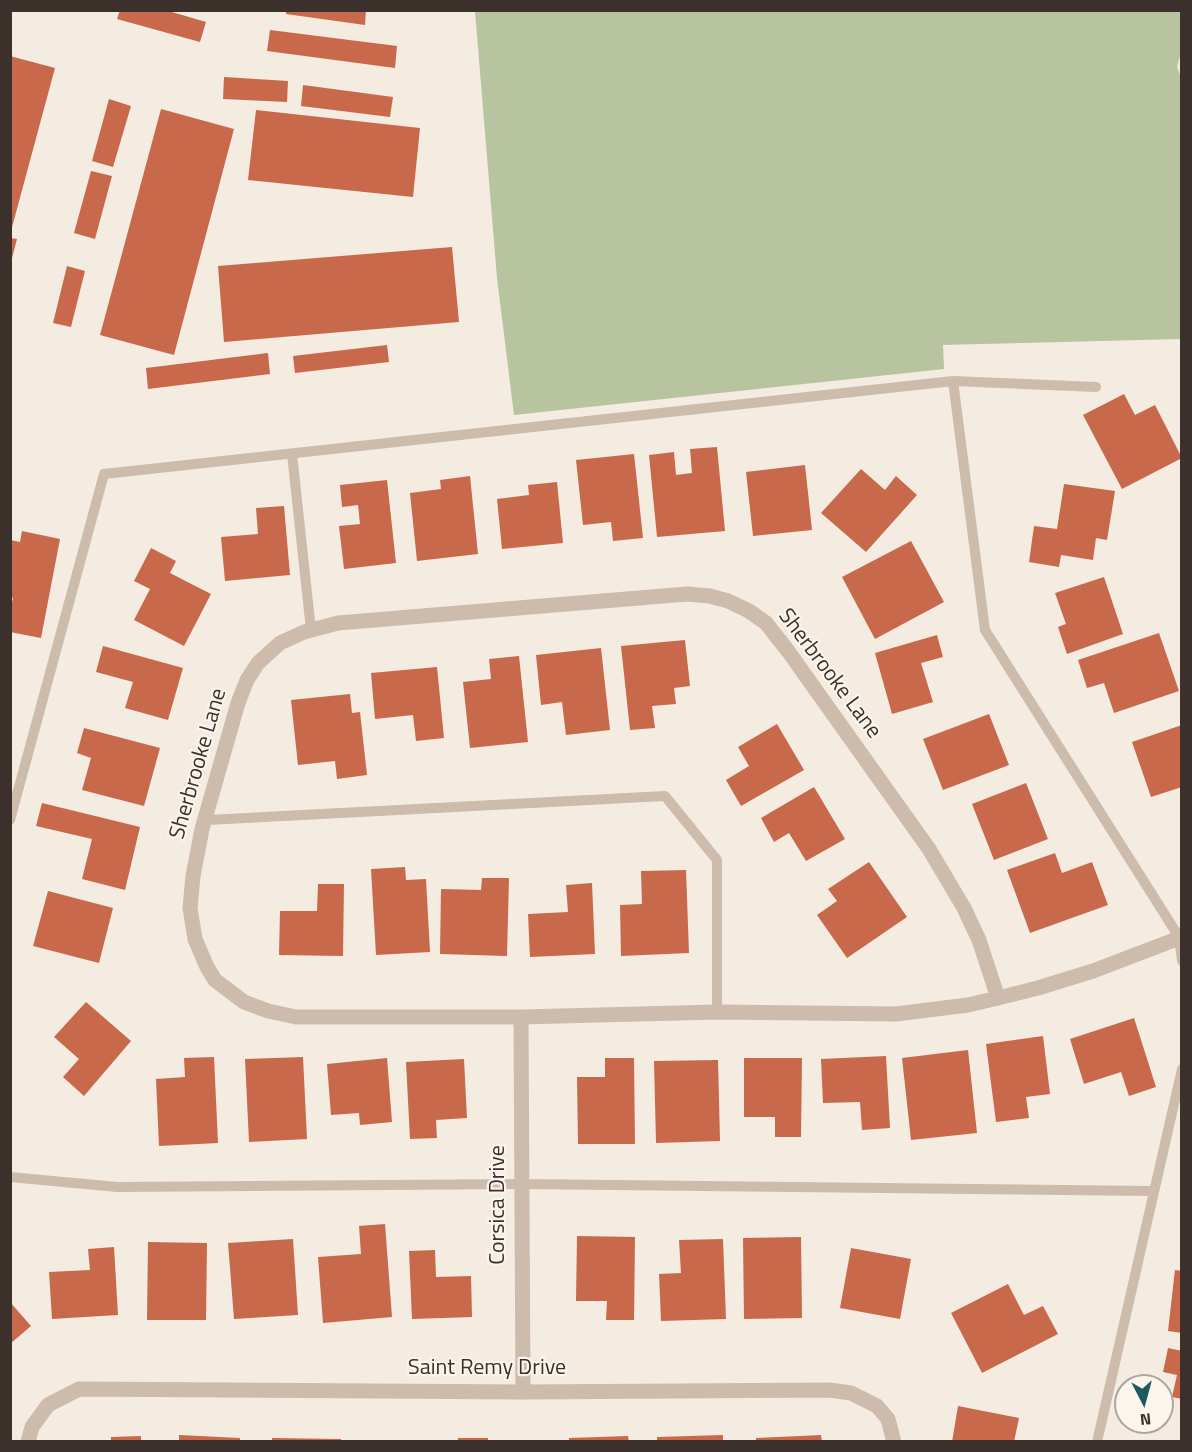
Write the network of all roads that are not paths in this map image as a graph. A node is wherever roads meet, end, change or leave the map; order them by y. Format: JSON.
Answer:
{"nodes":[{"id":1,"x":952,"y":381,"type":"junction"},
{"id":2,"x":1096,"y":387,"type":"dead end"},
{"id":3,"x":292,"y":453,"type":"junction"},
{"id":4,"x":311,"y":630,"type":"junction"},
{"id":5,"x":10,"y":820,"type":"edge"},
{"id":6,"x":207,"y":820,"type":"junction"},
{"id":7,"x":1180,"y":937,"type":"edge"},
{"id":8,"x":1182,"y":962,"type":"edge"},
{"id":9,"x":998,"y":998,"type":"junction"},
{"id":10,"x":717,"y":1012,"type":"junction"},
{"id":11,"x":521,"y":1017,"type":"junction"},
{"id":12,"x":1182,"y":1070,"type":"edge"},
{"id":13,"x":10,"y":1177,"type":"edge"},
{"id":14,"x":522,"y":1185,"type":"junction"},
{"id":15,"x":1153,"y":1191,"type":"junction"},
{"id":16,"x":523,"y":1392,"type":"junction"},
{"id":17,"x":28,"y":1442,"type":"edge"},
{"id":18,"x":894,"y":1442,"type":"edge"},
{"id":19,"x":1097,"y":1442,"type":"edge"}],
"edges":[{"from":1,"to":2,"type":"lane"},
{"from":1,"to":3,"type":"lane"},
{"from":1,"to":7,"type":"lane"},
{"from":3,"to":4,"type":"lane"},
{"from":3,"to":5,"type":"lane"},
{"from":4,"to":6,"type":"street","name":"Sherbrooke Lane"},
{"from":4,"to":9,"type":"street","name":"Sherbrooke Lane"},
{"from":6,"to":10,"type":"lane"},
{"from":6,"to":11,"type":"street","name":"Sherbrooke Lane"},
{"from":7,"to":8,"type":"lane"},
{"from":7,"to":9,"type":"street","name":"Sherbrooke Lane"},
{"from":9,"to":10,"type":"street","name":"Sherbrooke Lane"},
{"from":10,"to":11,"type":"street","name":"Sherbrooke Lane"},
{"from":11,"to":14,"type":"street","name":"Corsica Drive"},
{"from":12,"to":15,"type":"lane"},
{"from":13,"to":14,"type":"lane"},
{"from":14,"to":15,"type":"lane"},
{"from":14,"to":16,"type":"street","name":"Corsica Drive"},
{"from":15,"to":19,"type":"lane"},
{"from":16,"to":17,"type":"street","name":"Saint Remy Drive"},
{"from":16,"to":18,"type":"street","name":"Saint Remy Drive"}]}
